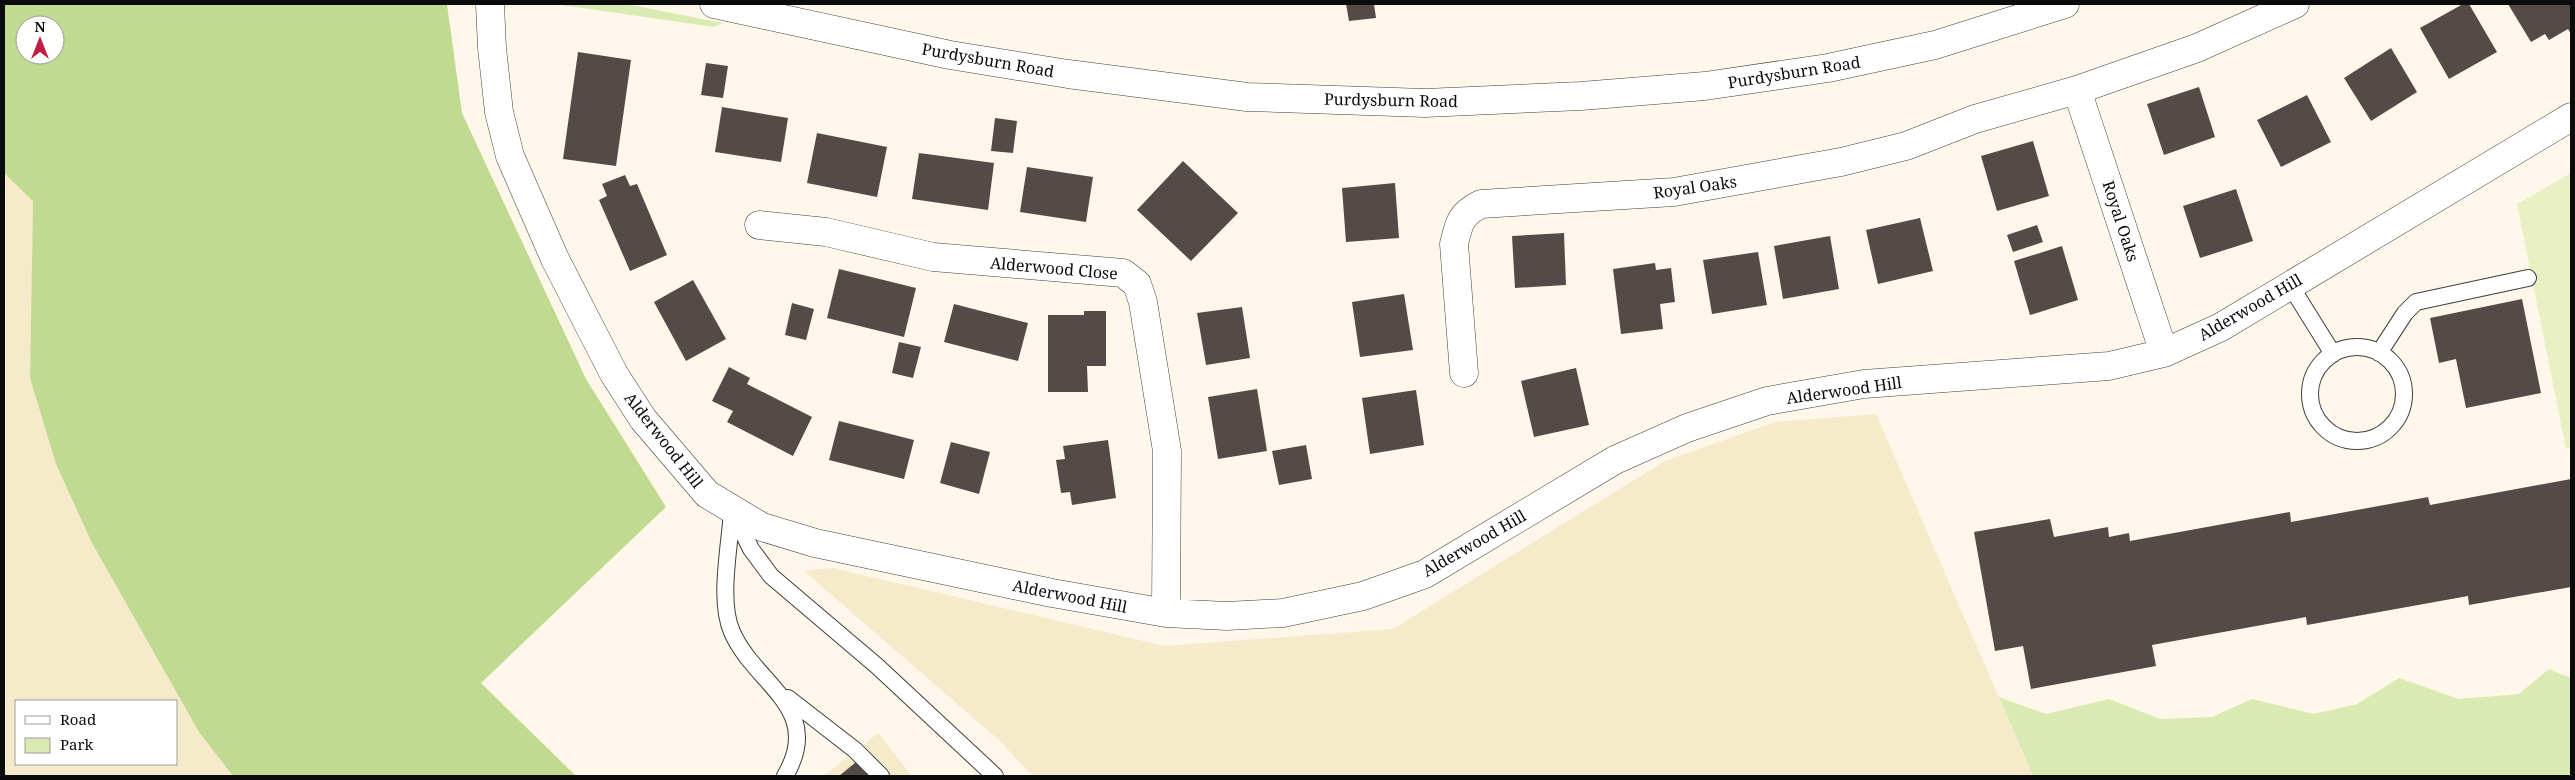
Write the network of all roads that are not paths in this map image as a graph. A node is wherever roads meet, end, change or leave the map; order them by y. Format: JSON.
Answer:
{"nodes":[{"id":1,"x":490,"y":4,"type":"edge"},
{"id":2,"x":714,"y":4,"type":"edge"},
{"id":3,"x":2065,"y":4,"type":"edge"},
{"id":4,"x":2295,"y":4,"type":"edge"},
{"id":5,"x":2077,"y":90,"type":"junction"},
{"id":6,"x":2571,"y":117,"type":"edge"},
{"id":7,"x":759,"y":226,"type":"dead end"},
{"id":8,"x":2528,"y":278,"type":"dead end"},
{"id":9,"x":2290,"y":285,"type":"junction"},
{"id":10,"x":2164,"y":353,"type":"junction"},
{"id":11,"x":2379,"y":353,"type":"junction"},
{"id":12,"x":2333,"y":354,"type":"junction"},
{"id":13,"x":1464,"y":373,"type":"dead end"},
{"id":14,"x":732,"y":511,"type":"junction"},
{"id":15,"x":1166,"y":613,"type":"junction"},
{"id":16,"x":776,"y":689,"type":"junction"},
{"id":17,"x":785,"y":776,"type":"edge"},
{"id":18,"x":881,"y":776,"type":"edge"},
{"id":19,"x":995,"y":776,"type":"edge"}],
"edges":[{"from":1,"to":14,"type":"street","name":"Alderwood Hill"},
{"from":2,"to":3,"type":"street","name":"Purdysburn Road"},
{"from":4,"to":5,"type":"street","name":"Royal Oaks"},
{"from":5,"to":10,"type":"street","name":"Royal Oaks"},
{"from":5,"to":13,"type":"street","name":"Royal Oaks"},
{"from":6,"to":9,"type":"street","name":"Alderwood Hill"},
{"from":7,"to":15,"type":"street","name":"Alderwood Close"},
{"from":8,"to":11,"type":"lane"},
{"from":9,"to":10,"type":"street","name":"Alderwood Hill"},
{"from":9,"to":12,"type":"lane"},
{"from":10,"to":15,"type":"street","name":"Alderwood Hill"},
{"from":11,"to":12,"type":"lane"},
{"from":11,"to":12,"type":"lane"},
{"from":14,"to":15,"type":"street","name":"Alderwood Hill"},
{"from":14,"to":16,"type":"lane"},
{"from":14,"to":19,"type":"lane"},
{"from":16,"to":17,"type":"lane"},
{"from":16,"to":18,"type":"lane"}]}
